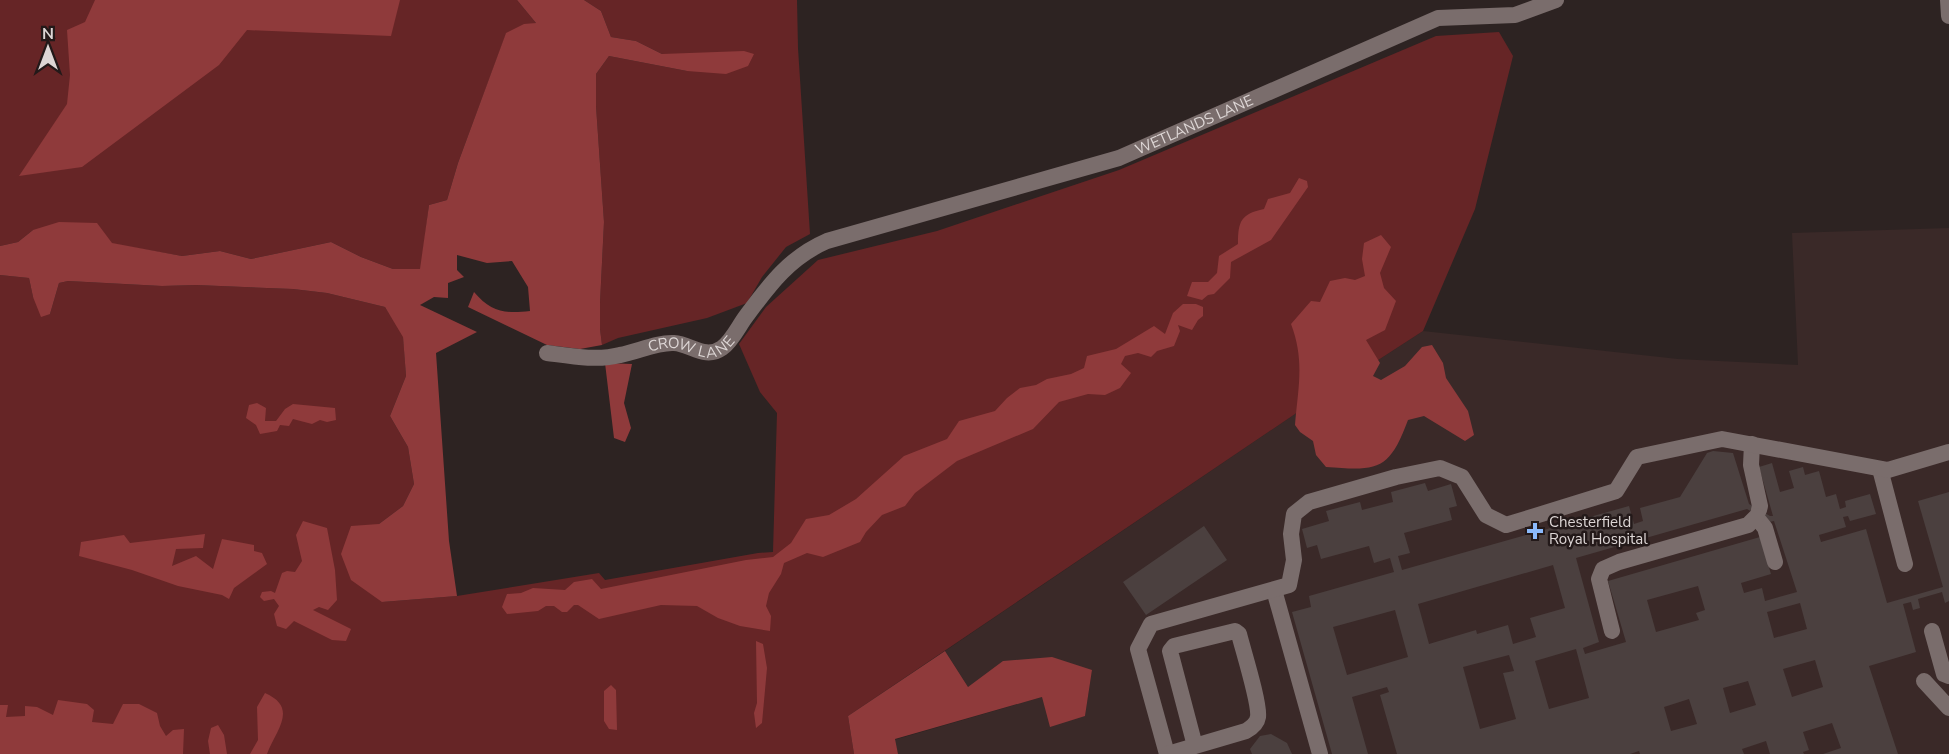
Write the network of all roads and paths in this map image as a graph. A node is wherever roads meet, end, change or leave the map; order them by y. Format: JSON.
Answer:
{"nodes":[{"id":1,"x":1556,"y":0,"type":"edge"},
{"id":2,"x":1948,"y":0,"type":"edge"},
{"id":3,"x":1949,"y":16,"type":"edge"},
{"id":4,"x":827,"y":240,"type":"joint"},
{"id":5,"x":547,"y":353,"type":"dead end"},
{"id":6,"x":1752,"y":444,"type":"junction"},
{"id":7,"x":1949,"y":452,"type":"edge"},
{"id":8,"x":1880,"y":469,"type":"junction"},
{"id":9,"x":1757,"y":515,"type":"junction"},
{"id":10,"x":1775,"y":562,"type":"dead end"},
{"id":11,"x":1905,"y":564,"type":"dead end"},
{"id":12,"x":1274,"y":590,"type":"junction"},
{"id":13,"x":1612,"y":631,"type":"dead end"},
{"id":14,"x":1932,"y":631,"type":"dead end"},
{"id":15,"x":1949,"y":676,"type":"edge"},
{"id":16,"x":1924,"y":681,"type":"dead end"},
{"id":17,"x":1949,"y":708,"type":"edge"},
{"id":18,"x":1195,"y":746,"type":"junction"},
{"id":19,"x":1167,"y":754,"type":"edge"},
{"id":20,"x":1320,"y":754,"type":"edge"}],
"edges":[{"from":1,"to":4,"type":"street","name":"WETLANDS LANE"},
{"from":2,"to":3,"type":"street"},
{"from":4,"to":5,"type":"street","name":"CROW LANE"},
{"from":6,"to":8,"type":"street"},
{"from":6,"to":9,"type":"street"},
{"from":6,"to":12,"type":"street"},
{"from":7,"to":8,"type":"street"},
{"from":8,"to":11,"type":"street"},
{"from":9,"to":10,"type":"street"},
{"from":9,"to":13,"type":"street"},
{"from":12,"to":19,"type":"street"},
{"from":12,"to":20,"type":"street"},
{"from":14,"to":15,"type":"street"},
{"from":16,"to":17,"type":"street"},
{"from":18,"to":18,"type":"street"},
{"from":18,"to":19,"type":"street"}]}
